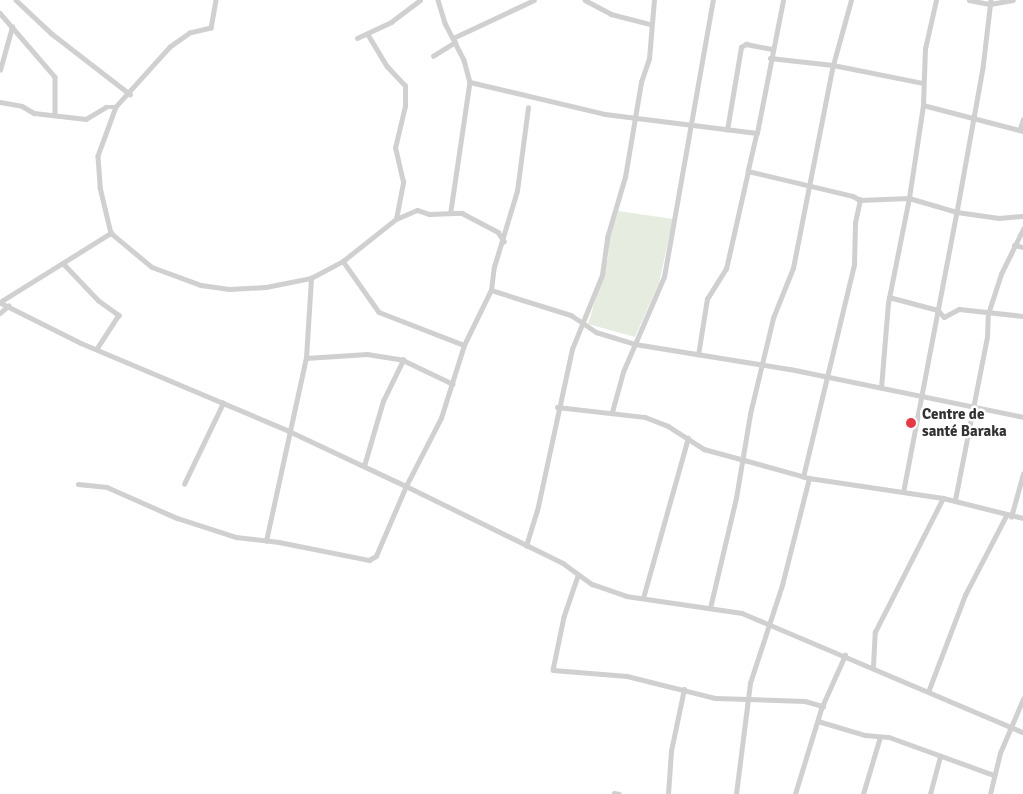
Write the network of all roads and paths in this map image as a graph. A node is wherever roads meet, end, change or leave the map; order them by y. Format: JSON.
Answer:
{"nodes":[{"id":1,"x":16,"y":0,"type":"edge"},
{"id":2,"x":216,"y":0,"type":"edge"},
{"id":3,"x":420,"y":0,"type":"edge"},
{"id":4,"x":438,"y":0,"type":"edge"},
{"id":5,"x":534,"y":0,"type":"edge"},
{"id":6,"x":585,"y":0,"type":"edge"},
{"id":7,"x":654,"y":0,"type":"edge"},
{"id":8,"x":713,"y":0,"type":"edge"},
{"id":9,"x":783,"y":0,"type":"edge"},
{"id":10,"x":851,"y":0,"type":"edge"},
{"id":11,"x":936,"y":0,"type":"edge"},
{"id":12,"x":969,"y":0,"type":"edge"},
{"id":13,"x":1013,"y":0,"type":"edge"},
{"id":14,"x":991,"y":2,"type":"edge"},
{"id":15,"x":0,"y":13,"type":"edge"},
{"id":16,"x":650,"y":24,"type":"junction"},
{"id":17,"x":12,"y":27,"type":"junction"},
{"id":18,"x":368,"y":35,"type":"junction"},
{"id":19,"x":357,"y":38,"type":"dead end"},
{"id":20,"x":454,"y":40,"type":"junction"},
{"id":21,"x":772,"y":49,"type":"junction"},
{"id":22,"x":433,"y":56,"type":"dead end"},
{"id":23,"x":770,"y":58,"type":"junction"},
{"id":24,"x":833,"y":65,"type":"junction"},
{"id":25,"x":0,"y":70,"type":"edge"},
{"id":26,"x":470,"y":82,"type":"junction"},
{"id":27,"x":923,"y":83,"type":"junction"},
{"id":28,"x":130,"y":94,"type":"junction"},
{"id":29,"x":0,"y":102,"type":"edge"},
{"id":30,"x":923,"y":105,"type":"junction"},
{"id":31,"x":116,"y":107,"type":"junction"},
{"id":32,"x":528,"y":108,"type":"dead end"},
{"id":33,"x":55,"y":114,"type":"junction"},
{"id":34,"x":972,"y":116,"type":"junction"},
{"id":35,"x":636,"y":117,"type":"junction"},
{"id":36,"x":1023,"y":119,"type":"edge"},
{"id":37,"x":691,"y":126,"type":"junction"},
{"id":38,"x":727,"y":130,"type":"junction"},
{"id":39,"x":1022,"y":130,"type":"edge"},
{"id":40,"x":757,"y":133,"type":"junction"},
{"id":41,"x":748,"y":171,"type":"junction"},
{"id":42,"x":809,"y":185,"type":"junction"},
{"id":43,"x":909,"y":198,"type":"junction"},
{"id":44,"x":860,"y":200,"type":"junction"},
{"id":45,"x":451,"y":211,"type":"junction"},
{"id":46,"x":957,"y":212,"type":"junction"},
{"id":47,"x":1023,"y":216,"type":"edge"},
{"id":48,"x":396,"y":218,"type":"junction"},
{"id":49,"x":1023,"y":230,"type":"edge"},
{"id":50,"x":111,"y":233,"type":"junction"},
{"id":51,"x":504,"y":241,"type":"junction"},
{"id":52,"x":1014,"y":245,"type":"junction"},
{"id":53,"x":1023,"y":247,"type":"edge"},
{"id":54,"x":343,"y":261,"type":"junction"},
{"id":55,"x":63,"y":263,"type":"junction"},
{"id":56,"x":311,"y":278,"type":"junction"},
{"id":57,"x":491,"y":290,"type":"junction"},
{"id":58,"x":889,"y":297,"type":"junction"},
{"id":59,"x":0,"y":302,"type":"edge"},
{"id":60,"x":8,"y":306,"type":"junction"},
{"id":61,"x":938,"y":310,"type":"junction"},
{"id":62,"x":0,"y":313,"type":"edge"},
{"id":63,"x":988,"y":314,"type":"junction"},
{"id":64,"x":1023,"y":316,"type":"edge"},
{"id":65,"x":581,"y":324,"type":"junction"},
{"id":66,"x":636,"y":344,"type":"junction"},
{"id":67,"x":464,"y":345,"type":"junction"},
{"id":68,"x":97,"y":349,"type":"junction"},
{"id":69,"x":698,"y":355,"type":"junction"},
{"id":70,"x":306,"y":358,"type":"junction"},
{"id":71,"x":403,"y":360,"type":"junction"},
{"id":72,"x":763,"y":366,"type":"junction"},
{"id":73,"x":828,"y":376,"type":"junction"},
{"id":74,"x":452,"y":384,"type":"junction"},
{"id":75,"x":881,"y":388,"type":"junction"},
{"id":76,"x":921,"y":397,"type":"junction"},
{"id":77,"x":223,"y":403,"type":"junction"},
{"id":78,"x":557,"y":407,"type":"junction"},
{"id":79,"x":971,"y":408,"type":"junction"},
{"id":80,"x":612,"y":412,"type":"junction"},
{"id":81,"x":1023,"y":417,"type":"edge"},
{"id":82,"x":289,"y":431,"type":"junction"},
{"id":83,"x":688,"y":438,"type":"junction"},
{"id":84,"x":743,"y":460,"type":"junction"},
{"id":85,"x":364,"y":466,"type":"junction"},
{"id":86,"x":1023,"y":474,"type":"edge"},
{"id":87,"x":803,"y":477,"type":"junction"},
{"id":88,"x":809,"y":478,"type":"junction"},
{"id":89,"x":78,"y":484,"type":"dead end"},
{"id":90,"x":184,"y":484,"type":"dead end"},
{"id":91,"x":406,"y":486,"type":"junction"},
{"id":92,"x":904,"y":491,"type":"junction"},
{"id":93,"x":943,"y":498,"type":"junction"},
{"id":94,"x":956,"y":500,"type":"junction"},
{"id":95,"x":1008,"y":516,"type":"junction"},
{"id":96,"x":1023,"y":518,"type":"edge"},
{"id":97,"x":266,"y":541,"type":"junction"},
{"id":98,"x":526,"y":546,"type":"junction"},
{"id":99,"x":578,"y":576,"type":"junction"},
{"id":100,"x":643,"y":598,"type":"junction"},
{"id":101,"x":710,"y":608,"type":"junction"},
{"id":102,"x":770,"y":625,"type":"junction"},
{"id":103,"x":845,"y":655,"type":"junction"},
{"id":104,"x":873,"y":666,"type":"junction"},
{"id":105,"x":684,"y":689,"type":"junction"},
{"id":106,"x":928,"y":692,"type":"junction"},
{"id":107,"x":748,"y":698,"type":"junction"},
{"id":108,"x":1023,"y":699,"type":"edge"},
{"id":109,"x":823,"y":706,"type":"junction"},
{"id":110,"x":818,"y":721,"type":"junction"},
{"id":111,"x":1011,"y":727,"type":"junction"},
{"id":112,"x":1023,"y":732,"type":"edge"},
{"id":113,"x":880,"y":736,"type":"junction"},
{"id":114,"x":940,"y":756,"type":"junction"},
{"id":115,"x":994,"y":775,"type":"junction"},
{"id":116,"x":668,"y":794,"type":"edge"},
{"id":117,"x":736,"y":794,"type":"edge"},
{"id":118,"x":795,"y":794,"type":"edge"},
{"id":119,"x":863,"y":794,"type":"edge"},
{"id":120,"x":930,"y":794,"type":"edge"},
{"id":121,"x":990,"y":794,"type":"edge"}],
"edges":[{"from":1,"to":28,"type":"street"},
{"from":2,"to":28,"type":"street"},
{"from":3,"to":18,"type":"street"},
{"from":4,"to":20,"type":"street"},
{"from":5,"to":20,"type":"street"},
{"from":6,"to":16,"type":"street"},
{"from":7,"to":16,"type":"street"},
{"from":8,"to":37,"type":"street"},
{"from":9,"to":21,"type":"street"},
{"from":10,"to":24,"type":"street"},
{"from":11,"to":27,"type":"street"},
{"from":12,"to":14,"type":"street"},
{"from":13,"to":14,"type":"street"},
{"from":14,"to":34,"type":"street"},
{"from":15,"to":17,"type":"street"},
{"from":16,"to":35,"type":"street"},
{"from":17,"to":25,"type":"street"},
{"from":17,"to":33,"type":"street"},
{"from":18,"to":19,"type":"street"},
{"from":18,"to":48,"type":"street"},
{"from":20,"to":22,"type":"street"},
{"from":20,"to":26,"type":"street"},
{"from":21,"to":23,"type":"street"},
{"from":21,"to":38,"type":"street"},
{"from":23,"to":24,"type":"street"},
{"from":23,"to":40,"type":"street"},
{"from":24,"to":27,"type":"street"},
{"from":24,"to":42,"type":"street"},
{"from":26,"to":35,"type":"street"},
{"from":26,"to":45,"type":"street"},
{"from":27,"to":30,"type":"street"},
{"from":28,"to":31,"type":"street"},
{"from":29,"to":33,"type":"street"},
{"from":30,"to":34,"type":"street"},
{"from":30,"to":43,"type":"street"},
{"from":31,"to":33,"type":"street"},
{"from":31,"to":50,"type":"street"},
{"from":32,"to":51,"type":"street"},
{"from":34,"to":39,"type":"street"},
{"from":34,"to":46,"type":"street"},
{"from":35,"to":37,"type":"street"},
{"from":35,"to":65,"type":"street"},
{"from":36,"to":39,"type":"street"},
{"from":37,"to":38,"type":"street"},
{"from":37,"to":66,"type":"street"},
{"from":38,"to":40,"type":"street"},
{"from":40,"to":41,"type":"street"},
{"from":41,"to":42,"type":"street"},
{"from":41,"to":69,"type":"street"},
{"from":42,"to":44,"type":"street"},
{"from":42,"to":72,"type":"street"},
{"from":43,"to":44,"type":"street"},
{"from":43,"to":46,"type":"street"},
{"from":43,"to":58,"type":"street"},
{"from":44,"to":73,"type":"street"},
{"from":45,"to":48,"type":"street"},
{"from":45,"to":51,"type":"street"},
{"from":46,"to":47,"type":"street"},
{"from":46,"to":61,"type":"street"},
{"from":48,"to":54,"type":"street"},
{"from":49,"to":52,"type":"street"},
{"from":50,"to":55,"type":"street"},
{"from":50,"to":56,"type":"street"},
{"from":51,"to":57,"type":"street"},
{"from":52,"to":53,"type":"street"},
{"from":52,"to":63,"type":"street"},
{"from":54,"to":56,"type":"street"},
{"from":54,"to":67,"type":"street"},
{"from":55,"to":59,"type":"street"},
{"from":55,"to":68,"type":"street"},
{"from":56,"to":70,"type":"street"},
{"from":57,"to":65,"type":"street"},
{"from":57,"to":67,"type":"street"},
{"from":58,"to":61,"type":"street"},
{"from":58,"to":75,"type":"street"},
{"from":59,"to":60,"type":"street"},
{"from":60,"to":62,"type":"street"},
{"from":60,"to":68,"type":"street"},
{"from":61,"to":63,"type":"street"},
{"from":61,"to":76,"type":"street"},
{"from":63,"to":64,"type":"street"},
{"from":63,"to":79,"type":"street"},
{"from":65,"to":66,"type":"street"},
{"from":65,"to":78,"type":"street"},
{"from":66,"to":69,"type":"street"},
{"from":66,"to":80,"type":"street"},
{"from":67,"to":74,"type":"street"},
{"from":68,"to":77,"type":"street"},
{"from":69,"to":72,"type":"street"},
{"from":70,"to":71,"type":"street"},
{"from":70,"to":82,"type":"street"},
{"from":71,"to":74,"type":"street"},
{"from":71,"to":85,"type":"street"},
{"from":72,"to":73,"type":"street"},
{"from":72,"to":84,"type":"street"},
{"from":73,"to":75,"type":"street"},
{"from":73,"to":87,"type":"street"},
{"from":74,"to":91,"type":"street"},
{"from":75,"to":76,"type":"street"},
{"from":76,"to":79,"type":"street"},
{"from":76,"to":92,"type":"street"},
{"from":77,"to":82,"type":"street"},
{"from":77,"to":90,"type":"street"},
{"from":78,"to":80,"type":"street"},
{"from":78,"to":98,"type":"street"},
{"from":79,"to":81,"type":"street"},
{"from":79,"to":94,"type":"street"},
{"from":80,"to":83,"type":"street"},
{"from":82,"to":85,"type":"street"},
{"from":82,"to":97,"type":"street"},
{"from":83,"to":84,"type":"street"},
{"from":83,"to":100,"type":"street"},
{"from":84,"to":87,"type":"street"},
{"from":84,"to":101,"type":"street"},
{"from":85,"to":91,"type":"street"},
{"from":86,"to":95,"type":"street"},
{"from":87,"to":88,"type":"street"},
{"from":88,"to":92,"type":"street"},
{"from":88,"to":102,"type":"street"},
{"from":89,"to":97,"type":"street"},
{"from":91,"to":97,"type":"street"},
{"from":91,"to":98,"type":"street"},
{"from":92,"to":93,"type":"street"},
{"from":93,"to":94,"type":"street"},
{"from":93,"to":104,"type":"street"},
{"from":94,"to":95,"type":"street"},
{"from":95,"to":96,"type":"street"},
{"from":95,"to":106,"type":"street"},
{"from":98,"to":99,"type":"street"},
{"from":99,"to":100,"type":"street"},
{"from":99,"to":105,"type":"street"},
{"from":100,"to":101,"type":"street"},
{"from":101,"to":102,"type":"street"},
{"from":102,"to":103,"type":"street"},
{"from":102,"to":107,"type":"street"},
{"from":103,"to":104,"type":"street"},
{"from":103,"to":109,"type":"street"},
{"from":104,"to":106,"type":"street"},
{"from":105,"to":107,"type":"street"},
{"from":105,"to":116,"type":"street"},
{"from":106,"to":111,"type":"street"},
{"from":107,"to":109,"type":"street"},
{"from":107,"to":117,"type":"street"},
{"from":108,"to":111,"type":"street"},
{"from":109,"to":110,"type":"street"},
{"from":110,"to":113,"type":"street"},
{"from":110,"to":118,"type":"street"},
{"from":111,"to":112,"type":"street"},
{"from":111,"to":115,"type":"street"},
{"from":113,"to":114,"type":"street"},
{"from":113,"to":119,"type":"street"},
{"from":114,"to":115,"type":"street"},
{"from":114,"to":120,"type":"street"},
{"from":115,"to":121,"type":"street"}]}
